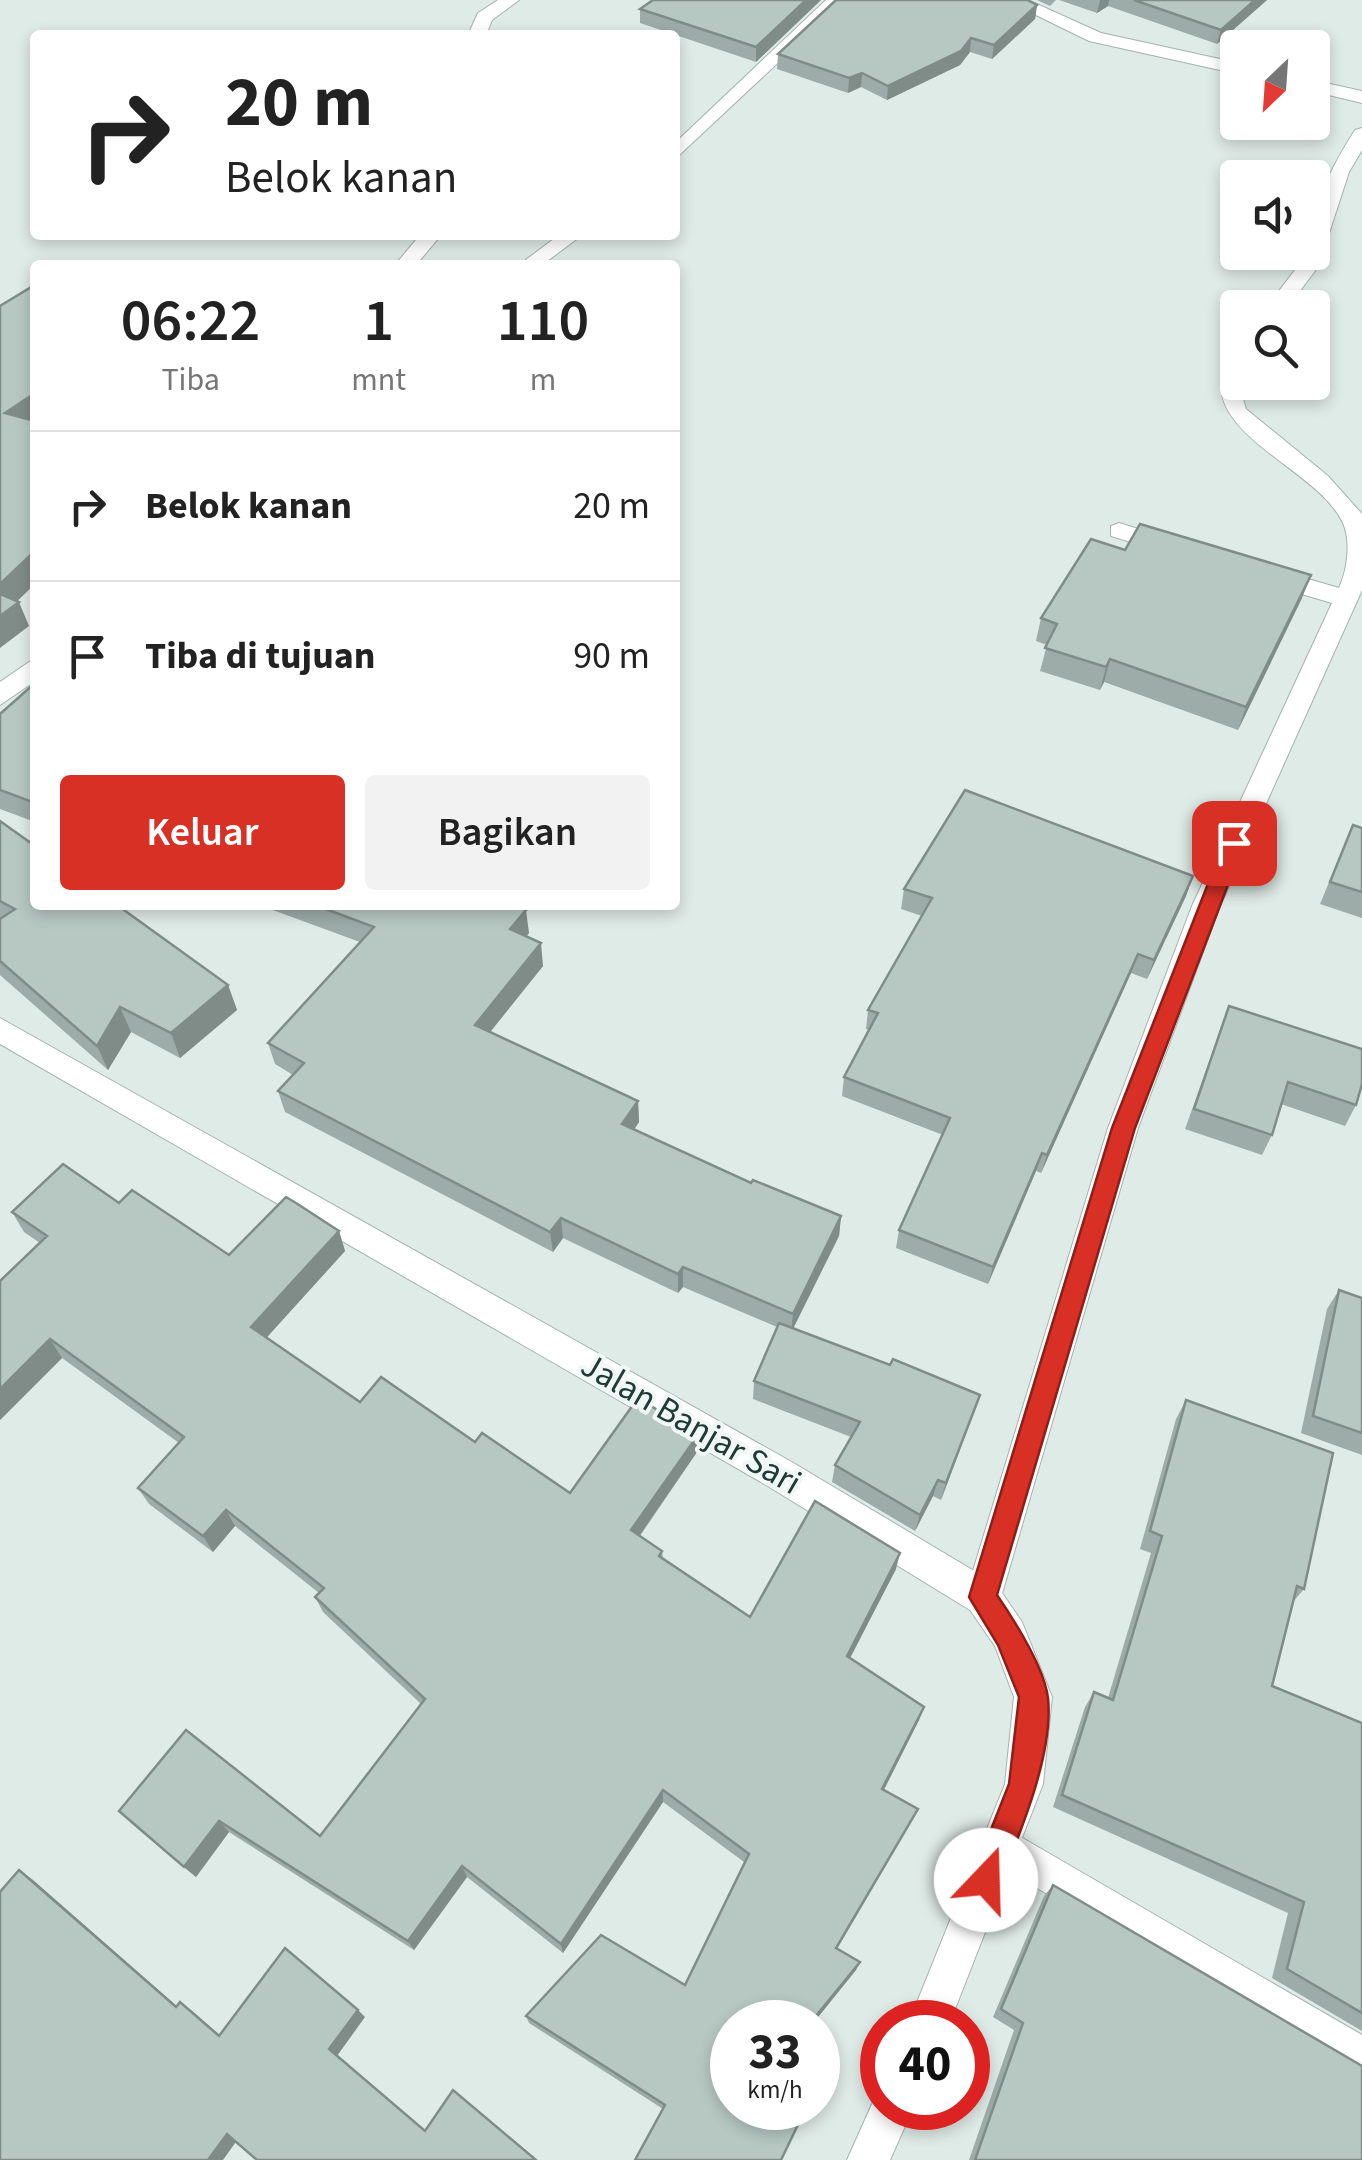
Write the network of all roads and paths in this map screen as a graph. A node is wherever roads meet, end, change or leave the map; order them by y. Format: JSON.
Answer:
{"nodes":[{"id":1,"x":510,"y":0,"type":"edge"},
{"id":2,"x":836,"y":0,"type":"edge"},
{"id":3,"x":1014,"y":0,"type":"edge"},
{"id":4,"x":479,"y":30,"type":"edge"},
{"id":5,"x":1220,"y":65,"type":"edge"},
{"id":6,"x":1330,"y":90,"type":"edge"},
{"id":7,"x":1362,"y":96,"type":"edge"},
{"id":8,"x":1362,"y":134,"type":"edge"},
{"id":9,"x":680,"y":149,"type":"edge"},
{"id":10,"x":427,"y":240,"type":"edge"},
{"id":11,"x":565,"y":240,"type":"edge"},
{"id":12,"x":409,"y":260,"type":"edge"},
{"id":13,"x":536,"y":260,"type":"edge"},
{"id":14,"x":1290,"y":290,"type":"edge"},
{"id":15,"x":1233,"y":400,"type":"edge"},
{"id":16,"x":1119,"y":531,"type":"dead end"},
{"id":17,"x":1194,"y":553,"type":"edge"},
{"id":18,"x":1250,"y":570,"type":"edge"},
{"id":19,"x":1343,"y":598,"type":"junction"},
{"id":20,"x":30,"y":671,"type":"edge"},
{"id":21,"x":0,"y":696,"type":"edge"},
{"id":22,"x":0,"y":1030,"type":"edge"},
{"id":23,"x":982,"y":1597,"type":"junction"},
{"id":24,"x":1000,"y":1844,"type":"junction"},
{"id":25,"x":939,"y":2000,"type":"edge"},
{"id":26,"x":1362,"y":2058,"type":"edge"},
{"id":27,"x":882,"y":2130,"type":"edge"},
{"id":28,"x":868,"y":2160,"type":"edge"}],
"edges":[{"from":1,"to":4,"type":"street"},
{"from":2,"to":9,"type":"street"},
{"from":3,"to":5,"type":"street"},
{"from":6,"to":7,"type":"street"},
{"from":8,"to":14,"type":"street"},
{"from":10,"to":12,"type":"street"},
{"from":11,"to":13,"type":"street"},
{"from":15,"to":19,"type":"street"},
{"from":16,"to":17,"type":"street"},
{"from":18,"to":19,"type":"street"},
{"from":19,"to":23,"type":"street"},
{"from":20,"to":21,"type":"street"},
{"from":22,"to":23,"type":"street","name":"Jalan Banjar Sari"},
{"from":23,"to":24,"type":"street","name":"Jalan Banjar Sari"},
{"from":24,"to":25,"type":"street","name":"Jalan Banjar Sari"},
{"from":24,"to":26,"type":"street"},
{"from":27,"to":28,"type":"street"}]}
